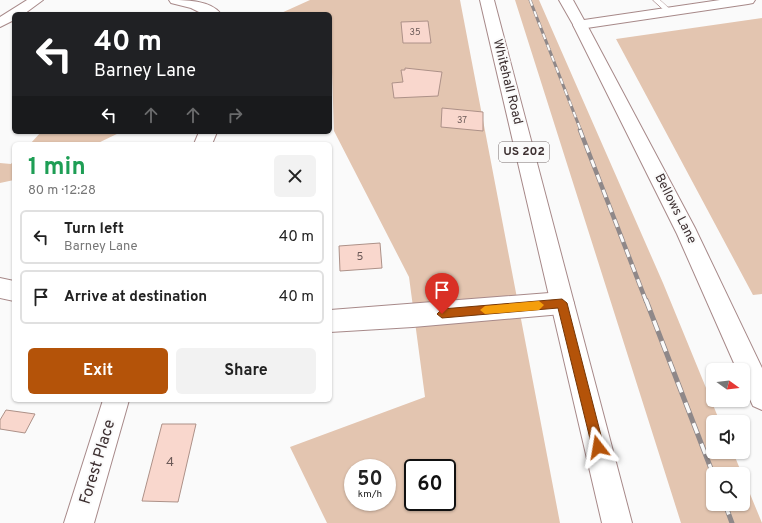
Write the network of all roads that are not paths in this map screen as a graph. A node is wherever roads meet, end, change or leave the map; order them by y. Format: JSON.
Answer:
{"nodes":[{"id":1,"x":36,"y":0,"type":"edge"},
{"id":2,"x":176,"y":0,"type":"edge"},
{"id":3,"x":487,"y":0,"type":"edge"},
{"id":4,"x":566,"y":0,"type":"edge"},
{"id":5,"x":656,"y":0,"type":"edge"},
{"id":6,"x":748,"y":0,"type":"edge"},
{"id":7,"x":16,"y":12,"type":"edge"},
{"id":8,"x":210,"y":12,"type":"edge"},
{"id":9,"x":669,"y":12,"type":"junction"},
{"id":10,"x":12,"y":15,"type":"edge"},
{"id":11,"x":0,"y":22,"type":"edge"},
{"id":12,"x":580,"y":25,"type":"junction"},
{"id":13,"x":0,"y":288,"type":"edge"},
{"id":14,"x":12,"y":291,"type":"edge"},
{"id":15,"x":562,"y":303,"type":"junction"},
{"id":16,"x":332,"y":321,"type":"edge"},
{"id":17,"x":762,"y":397,"type":"edge"},
{"id":18,"x":115,"y":402,"type":"edge"},
{"id":19,"x":79,"y":523,"type":"edge"},
{"id":20,"x":617,"y":523,"type":"edge"}],
"edges":[{"from":1,"to":7,"type":"main road"},
{"from":2,"to":8,"type":"main road"},
{"from":3,"to":15,"type":"main road","name":"Whitehall Road","number":"US 202"},
{"from":4,"to":12,"type":"main road","name":"Bellows Lane"},
{"from":5,"to":9,"type":"lane"},
{"from":6,"to":9,"type":"main road"},
{"from":9,"to":12,"type":"main road"},
{"from":10,"to":11,"type":"main road"},
{"from":12,"to":17,"type":"main road","name":"Bellows Lane"},
{"from":13,"to":14,"type":"main road"},
{"from":15,"to":16,"type":"main road"},
{"from":15,"to":20,"type":"main road","number":"US 202"},
{"from":18,"to":19,"type":"main road","name":"Forest Place"}]}
